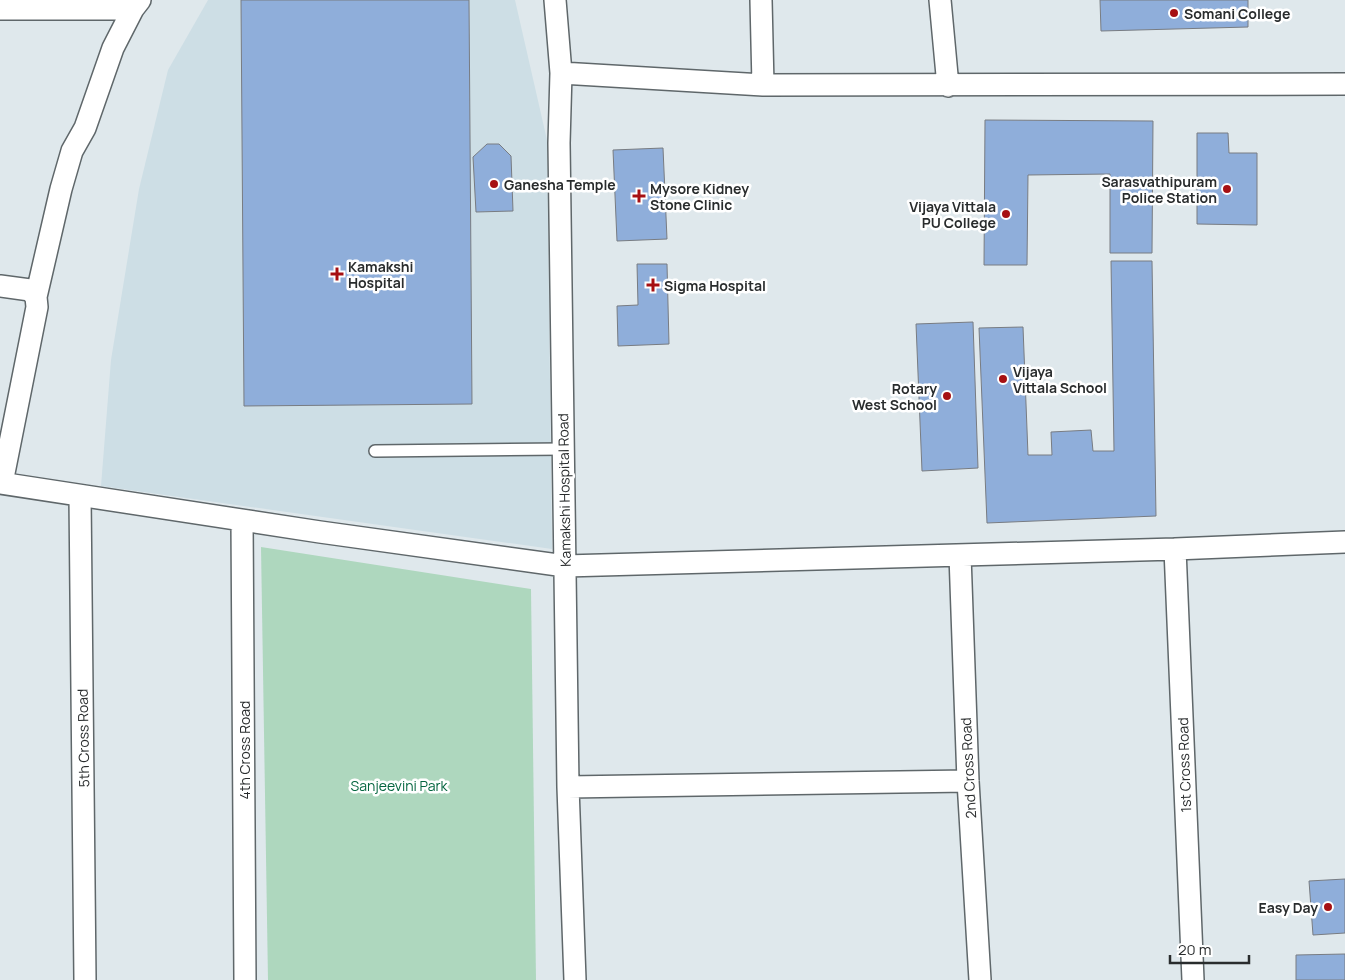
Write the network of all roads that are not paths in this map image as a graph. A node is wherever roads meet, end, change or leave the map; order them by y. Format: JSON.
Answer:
{"nodes":[{"id":1,"x":554,"y":0,"type":"edge"},
{"id":2,"x":761,"y":0,"type":"edge"},
{"id":3,"x":940,"y":0,"type":"edge"},
{"id":4,"x":99,"y":4,"type":"edge"},
{"id":5,"x":136,"y":4,"type":"edge"},
{"id":6,"x":0,"y":10,"type":"edge"},
{"id":7,"x":562,"y":73,"type":"junction"},
{"id":8,"x":1345,"y":84,"type":"edge"},
{"id":9,"x":763,"y":85,"type":"junction"},
{"id":10,"x":948,"y":86,"type":"junction"},
{"id":11,"x":0,"y":286,"type":"edge"},
{"id":12,"x":36,"y":297,"type":"junction"},
{"id":13,"x":564,"y":449,"type":"junction"},
{"id":14,"x":375,"y":451,"type":"dead end"},
{"id":15,"x":1,"y":483,"type":"edge"},
{"id":16,"x":80,"y":496,"type":"junction"},
{"id":17,"x":242,"y":520,"type":"junction"},
{"id":18,"x":1345,"y":542,"type":"edge"},
{"id":19,"x":1175,"y":549,"type":"junction"},
{"id":20,"x":960,"y":555,"type":"junction"},
{"id":21,"x":565,"y":566,"type":"junction"},
{"id":22,"x":968,"y":782,"type":"junction"},
{"id":23,"x":568,"y":787,"type":"junction"},
{"id":24,"x":85,"y":980,"type":"edge"},
{"id":25,"x":245,"y":980,"type":"edge"},
{"id":26,"x":575,"y":980,"type":"edge"},
{"id":27,"x":980,"y":980,"type":"edge"},
{"id":28,"x":1192,"y":980,"type":"edge"}],
"edges":[{"from":1,"to":7,"type":"street","name":"Kamakshi Hospital Road"},
{"from":2,"to":9,"type":"street"},
{"from":3,"to":10,"type":"street"},
{"from":4,"to":5,"type":"street"},
{"from":4,"to":6,"type":"street"},
{"from":5,"to":12,"type":"street"},
{"from":7,"to":9,"type":"street"},
{"from":7,"to":13,"type":"street","name":"Kamakshi Hospital Road"},
{"from":8,"to":10,"type":"street"},
{"from":9,"to":10,"type":"street"},
{"from":11,"to":12,"type":"street"},
{"from":12,"to":15,"type":"street"},
{"from":13,"to":14,"type":"lane"},
{"from":13,"to":21,"type":"street","name":"Kamakshi Hospital Road"},
{"from":15,"to":16,"type":"street"},
{"from":16,"to":17,"type":"street"},
{"from":16,"to":24,"type":"street","name":"5th Cross Road"},
{"from":17,"to":21,"type":"street"},
{"from":17,"to":25,"type":"street","name":"4th Cross Road"},
{"from":18,"to":19,"type":"street"},
{"from":19,"to":20,"type":"street"},
{"from":19,"to":28,"type":"street","name":"1st Cross Road"},
{"from":20,"to":21,"type":"street"},
{"from":20,"to":22,"type":"street","name":"2nd Cross Road"},
{"from":21,"to":23,"type":"street","name":"Kamakshi Hospital Road"},
{"from":22,"to":23,"type":"street"},
{"from":22,"to":27,"type":"street","name":"2nd Cross Road"},
{"from":23,"to":26,"type":"street","name":"Kamakshi Hospital Road"}]}
